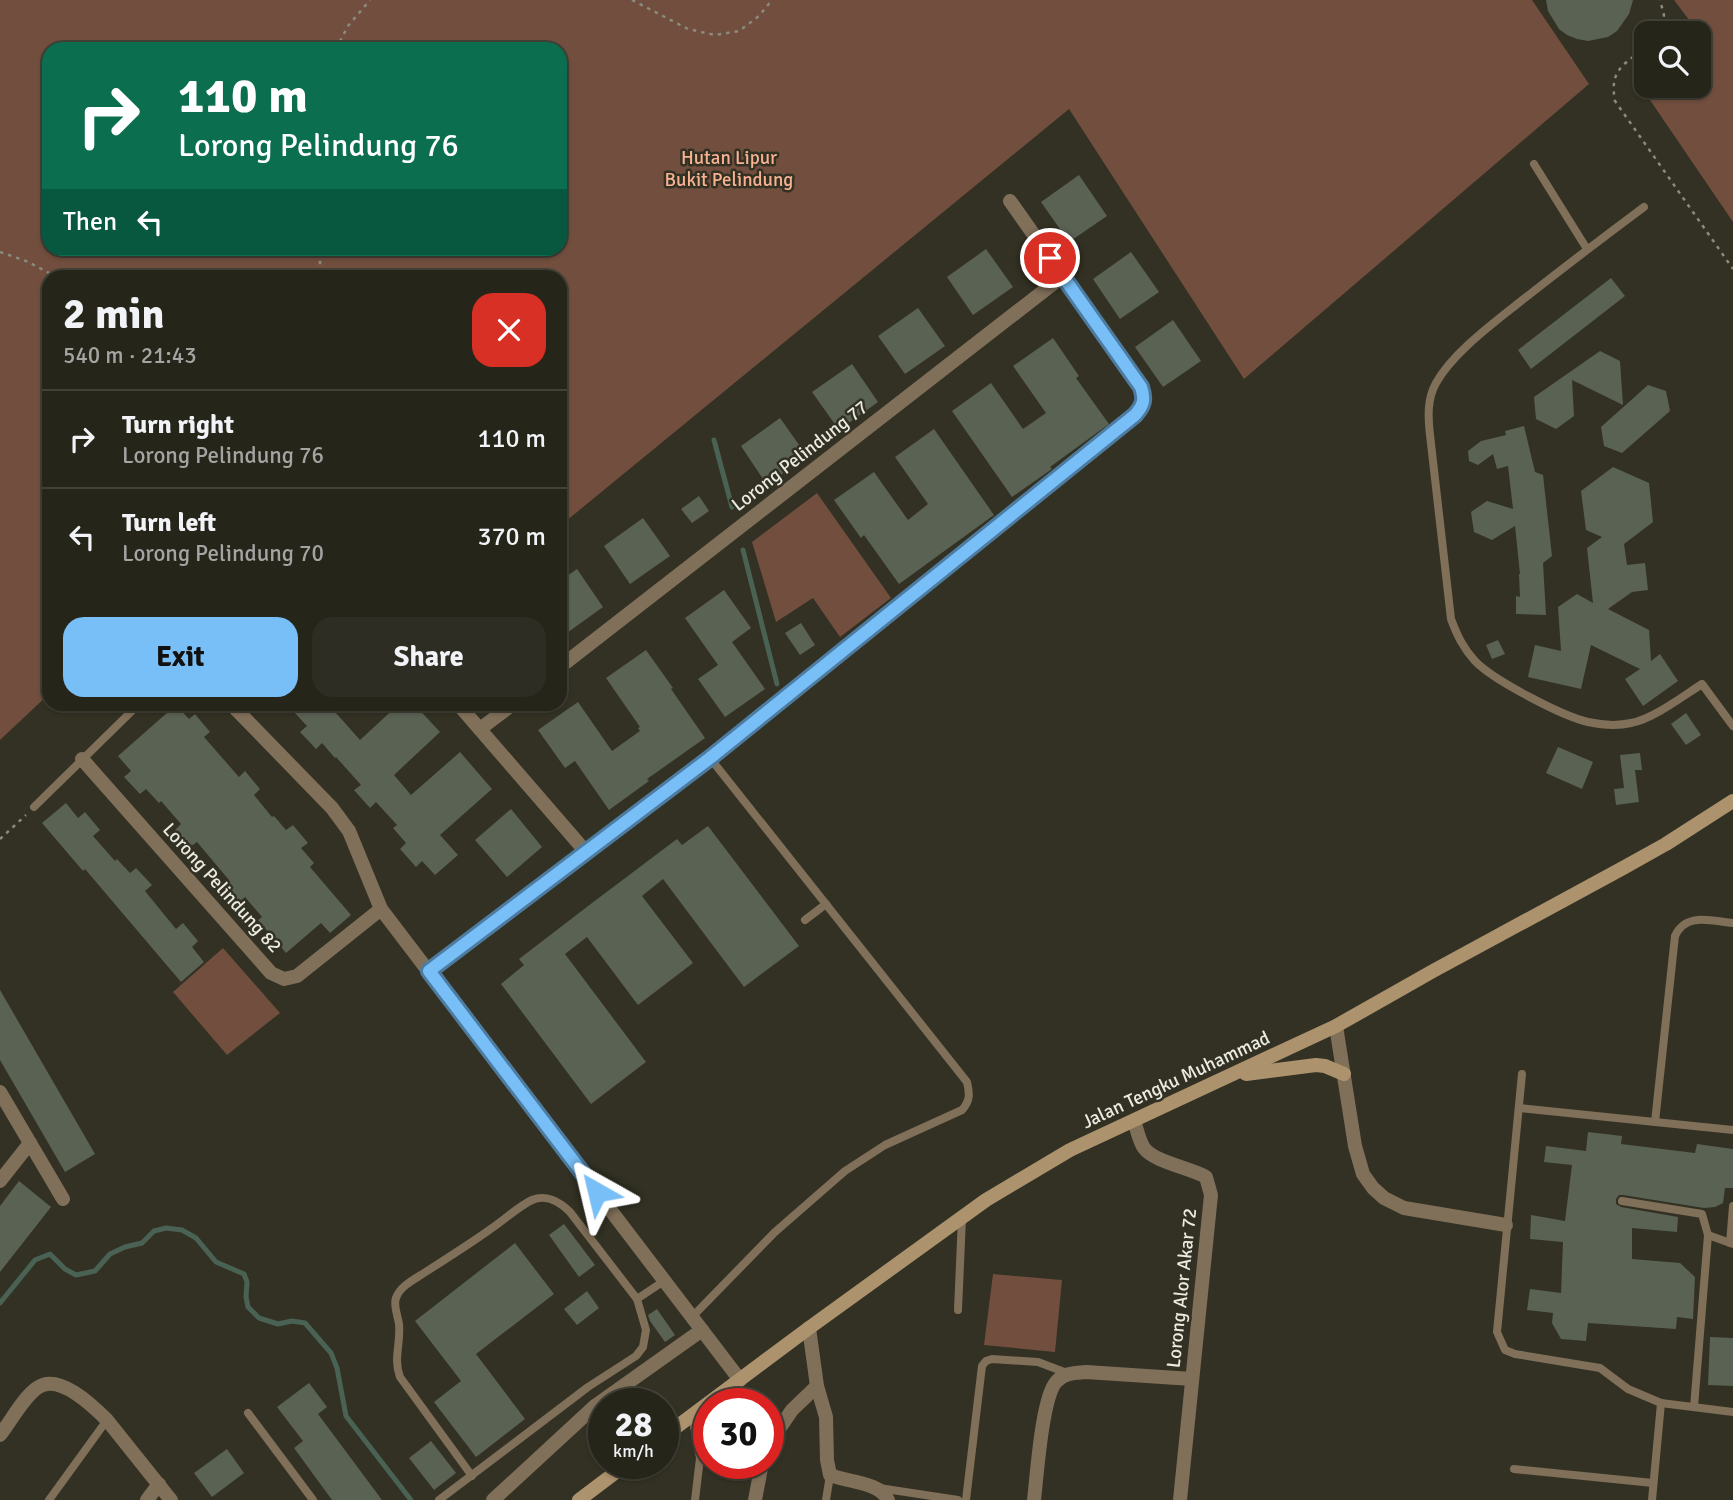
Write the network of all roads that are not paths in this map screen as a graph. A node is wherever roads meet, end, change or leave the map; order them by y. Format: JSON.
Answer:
{"nodes":[{"id":1,"x":1534,"y":164,"type":"dead end"},
{"id":2,"x":1010,"y":201,"type":"dead end"},
{"id":3,"x":1644,"y":207,"type":"dead end"},
{"id":4,"x":1587,"y":249,"type":"junction"},
{"id":5,"x":1063,"y":276,"type":"junction"},
{"id":6,"x":567,"y":662,"type":"edge"},
{"id":7,"x":132,"y":711,"type":"edge"},
{"id":8,"x":239,"y":711,"type":"edge"},
{"id":9,"x":464,"y":711,"type":"edge"},
{"id":10,"x":504,"y":711,"type":"edge"},
{"id":11,"x":1733,"y":726,"type":"edge"},
{"id":12,"x":480,"y":729,"type":"junction"},
{"id":13,"x":710,"y":758,"type":"junction"},
{"id":14,"x":82,"y":759,"type":"junction"},
{"id":15,"x":1733,"y":802,"type":"edge"},
{"id":16,"x":34,"y":807,"type":"road end"},
{"id":17,"x":586,"y":852,"type":"junction"},
{"id":18,"x":826,"y":904,"type":"junction"},
{"id":19,"x":381,"y":909,"type":"junction"},
{"id":20,"x":804,"y":920,"type":"dead end"},
{"id":21,"x":1733,"y":923,"type":"edge"},
{"id":22,"x":429,"y":971,"type":"junction"},
{"id":23,"x":1336,"y":1026,"type":"junction"},
{"id":24,"x":1344,"y":1074,"type":"junction"},
{"id":25,"x":1522,"y":1074,"type":"dead end"},
{"id":26,"x":1230,"y":1077,"type":"junction"},
{"id":27,"x":0,"y":1092,"type":"edge"},
{"id":28,"x":1519,"y":1108,"type":"junction"},
{"id":29,"x":1134,"y":1121,"type":"junction"},
{"id":30,"x":1655,"y":1122,"type":"junction"},
{"id":31,"x":1733,"y":1130,"type":"edge"},
{"id":32,"x":30,"y":1143,"type":"junction"},
{"id":33,"x":0,"y":1181,"type":"edge"},
{"id":34,"x":63,"y":1199,"type":"dead end"},
{"id":35,"x":1622,"y":1201,"type":"dead end"},
{"id":36,"x":1733,"y":1206,"type":"edge"},
{"id":37,"x":962,"y":1218,"type":"junction"},
{"id":38,"x":1506,"y":1225,"type":"junction"},
{"id":39,"x":1708,"y":1235,"type":"junction"},
{"id":40,"x":1732,"y":1243,"type":"edge"},
{"id":41,"x":664,"y":1281,"type":"junction"},
{"id":42,"x":637,"y":1299,"type":"junction"},
{"id":43,"x":958,"y":1310,"type":"dead end"},
{"id":44,"x":692,"y":1317,"type":"junction"},
{"id":45,"x":809,"y":1328,"type":"junction"},
{"id":46,"x":702,"y":1330,"type":"junction"},
{"id":47,"x":1068,"y":1373,"type":"junction"},
{"id":48,"x":1192,"y":1379,"type":"junction"},
{"id":49,"x":740,"y":1380,"type":"junction"},
{"id":50,"x":817,"y":1386,"type":"junction"},
{"id":51,"x":1661,"y":1403,"type":"junction"},
{"id":52,"x":1694,"y":1407,"type":"junction"},
{"id":53,"x":1733,"y":1412,"type":"edge"},
{"id":54,"x":247,"y":1413,"type":"dead end"},
{"id":55,"x":692,"y":1416,"type":"junction"},
{"id":56,"x":107,"y":1420,"type":"junction"},
{"id":57,"x":784,"y":1422,"type":"edge"},
{"id":58,"x":679,"y":1425,"type":"edge"},
{"id":59,"x":0,"y":1435,"type":"edge"},
{"id":60,"x":1514,"y":1469,"type":"dead end"},
{"id":61,"x":830,"y":1475,"type":"junction"},
{"id":62,"x":472,"y":1476,"type":"junction"},
{"id":63,"x":607,"y":1479,"type":"edge"},
{"id":64,"x":759,"y":1479,"type":"edge"},
{"id":65,"x":1653,"y":1483,"type":"junction"},
{"id":66,"x":159,"y":1484,"type":"junction"},
{"id":67,"x":876,"y":1488,"type":"junction"},
{"id":68,"x":49,"y":1500,"type":"edge"},
{"id":69,"x":147,"y":1500,"type":"edge"},
{"id":70,"x":172,"y":1500,"type":"edge"},
{"id":71,"x":313,"y":1500,"type":"edge"},
{"id":72,"x":439,"y":1500,"type":"edge"},
{"id":73,"x":494,"y":1500,"type":"edge"},
{"id":74,"x":579,"y":1500,"type":"edge"},
{"id":75,"x":695,"y":1500,"type":"edge"},
{"id":76,"x":755,"y":1500,"type":"edge"},
{"id":77,"x":826,"y":1500,"type":"edge"},
{"id":78,"x":888,"y":1500,"type":"edge"},
{"id":79,"x":958,"y":1500,"type":"edge"},
{"id":80,"x":966,"y":1500,"type":"edge"},
{"id":81,"x":1034,"y":1500,"type":"edge"},
{"id":82,"x":1180,"y":1500,"type":"edge"},
{"id":83,"x":1652,"y":1500,"type":"edge"}],
"edges":[{"from":1,"to":4,"type":"lane"},
{"from":2,"to":5,"type":"street"},
{"from":3,"to":4,"type":"lane"},
{"from":4,"to":11,"type":"lane"},
{"from":5,"to":6,"type":"street","name":"Lorong Pelindung 77"},
{"from":5,"to":13,"type":"street"},
{"from":7,"to":14,"type":"lane"},
{"from":8,"to":19,"type":"street"},
{"from":9,"to":12,"type":"street"},
{"from":10,"to":12,"type":"street"},
{"from":12,"to":17,"type":"street"},
{"from":13,"to":17,"type":"street"},
{"from":13,"to":18,"type":"lane"},
{"from":14,"to":16,"type":"lane"},
{"from":14,"to":19,"type":"street","name":"Lorong Pelindung 82"},
{"from":15,"to":23,"type":"main road","name":"Jalan Tengku Muhammad"},
{"from":17,"to":22,"type":"street"},
{"from":18,"to":20,"type":"lane"},
{"from":18,"to":44,"type":"lane"},
{"from":19,"to":22,"type":"street"},
{"from":21,"to":30,"type":"lane"},
{"from":22,"to":41,"type":"street"},
{"from":23,"to":24,"type":"street"},
{"from":23,"to":26,"type":"main road","name":"Jalan Tengku Muhammad"},
{"from":24,"to":26,"type":"main road"},
{"from":24,"to":38,"type":"street"},
{"from":25,"to":28,"type":"lane"},
{"from":26,"to":29,"type":"main road","name":"Jalan Tengku Muhammad"},
{"from":27,"to":32,"type":"street"},
{"from":28,"to":30,"type":"lane"},
{"from":28,"to":38,"type":"lane"},
{"from":29,"to":37,"type":"main road","name":"Jalan Tengku Muhammad"},
{"from":29,"to":48,"type":"street","name":"Lorong Alor Akar 72"},
{"from":30,"to":31,"type":"lane"},
{"from":32,"to":33,"type":"street"},
{"from":32,"to":34,"type":"street"},
{"from":35,"to":39,"type":"lane"},
{"from":36,"to":40,"type":"lane"},
{"from":37,"to":43,"type":"lane"},
{"from":37,"to":45,"type":"main road","name":"Jalan Tengku Muhammad"},
{"from":38,"to":51,"type":"lane"},
{"from":39,"to":40,"type":"lane"},
{"from":39,"to":52,"type":"lane"},
{"from":41,"to":42,"type":"lane"},
{"from":41,"to":44,"type":"street"},
{"from":42,"to":62,"type":"lane"},
{"from":42,"to":62,"type":"lane"},
{"from":44,"to":46,"type":"street"},
{"from":45,"to":49,"type":"main road","name":"Jalan Tengku Muhammad"},
{"from":45,"to":50,"type":"street"},
{"from":46,"to":49,"type":"street"},
{"from":46,"to":73,"type":"street"},
{"from":47,"to":48,"type":"street"},
{"from":47,"to":80,"type":"lane"},
{"from":47,"to":81,"type":"street"},
{"from":48,"to":82,"type":"street","name":"Lorong Alor Akar 72"},
{"from":49,"to":55,"type":"main road","name":"Jalan Tengku Muhammad"},
{"from":50,"to":57,"type":"street"},
{"from":50,"to":61,"type":"street"},
{"from":51,"to":52,"type":"lane"},
{"from":51,"to":65,"type":"lane"},
{"from":52,"to":53,"type":"lane"},
{"from":54,"to":71,"type":"lane"},
{"from":55,"to":58,"type":"main road","name":"Jalan Tengku Muhammad"},
{"from":55,"to":75,"type":"lane"},
{"from":56,"to":59,"type":"street"},
{"from":56,"to":66,"type":"street"},
{"from":56,"to":68,"type":"lane"},
{"from":60,"to":65,"type":"lane"},
{"from":61,"to":67,"type":"street"},
{"from":61,"to":77,"type":"lane"},
{"from":62,"to":72,"type":"lane"},
{"from":63,"to":74,"type":"main road"},
{"from":64,"to":76,"type":"street"},
{"from":65,"to":83,"type":"lane"},
{"from":66,"to":69,"type":"street"},
{"from":66,"to":70,"type":"street"},
{"from":67,"to":78,"type":"street"},
{"from":67,"to":79,"type":"lane"}]}
